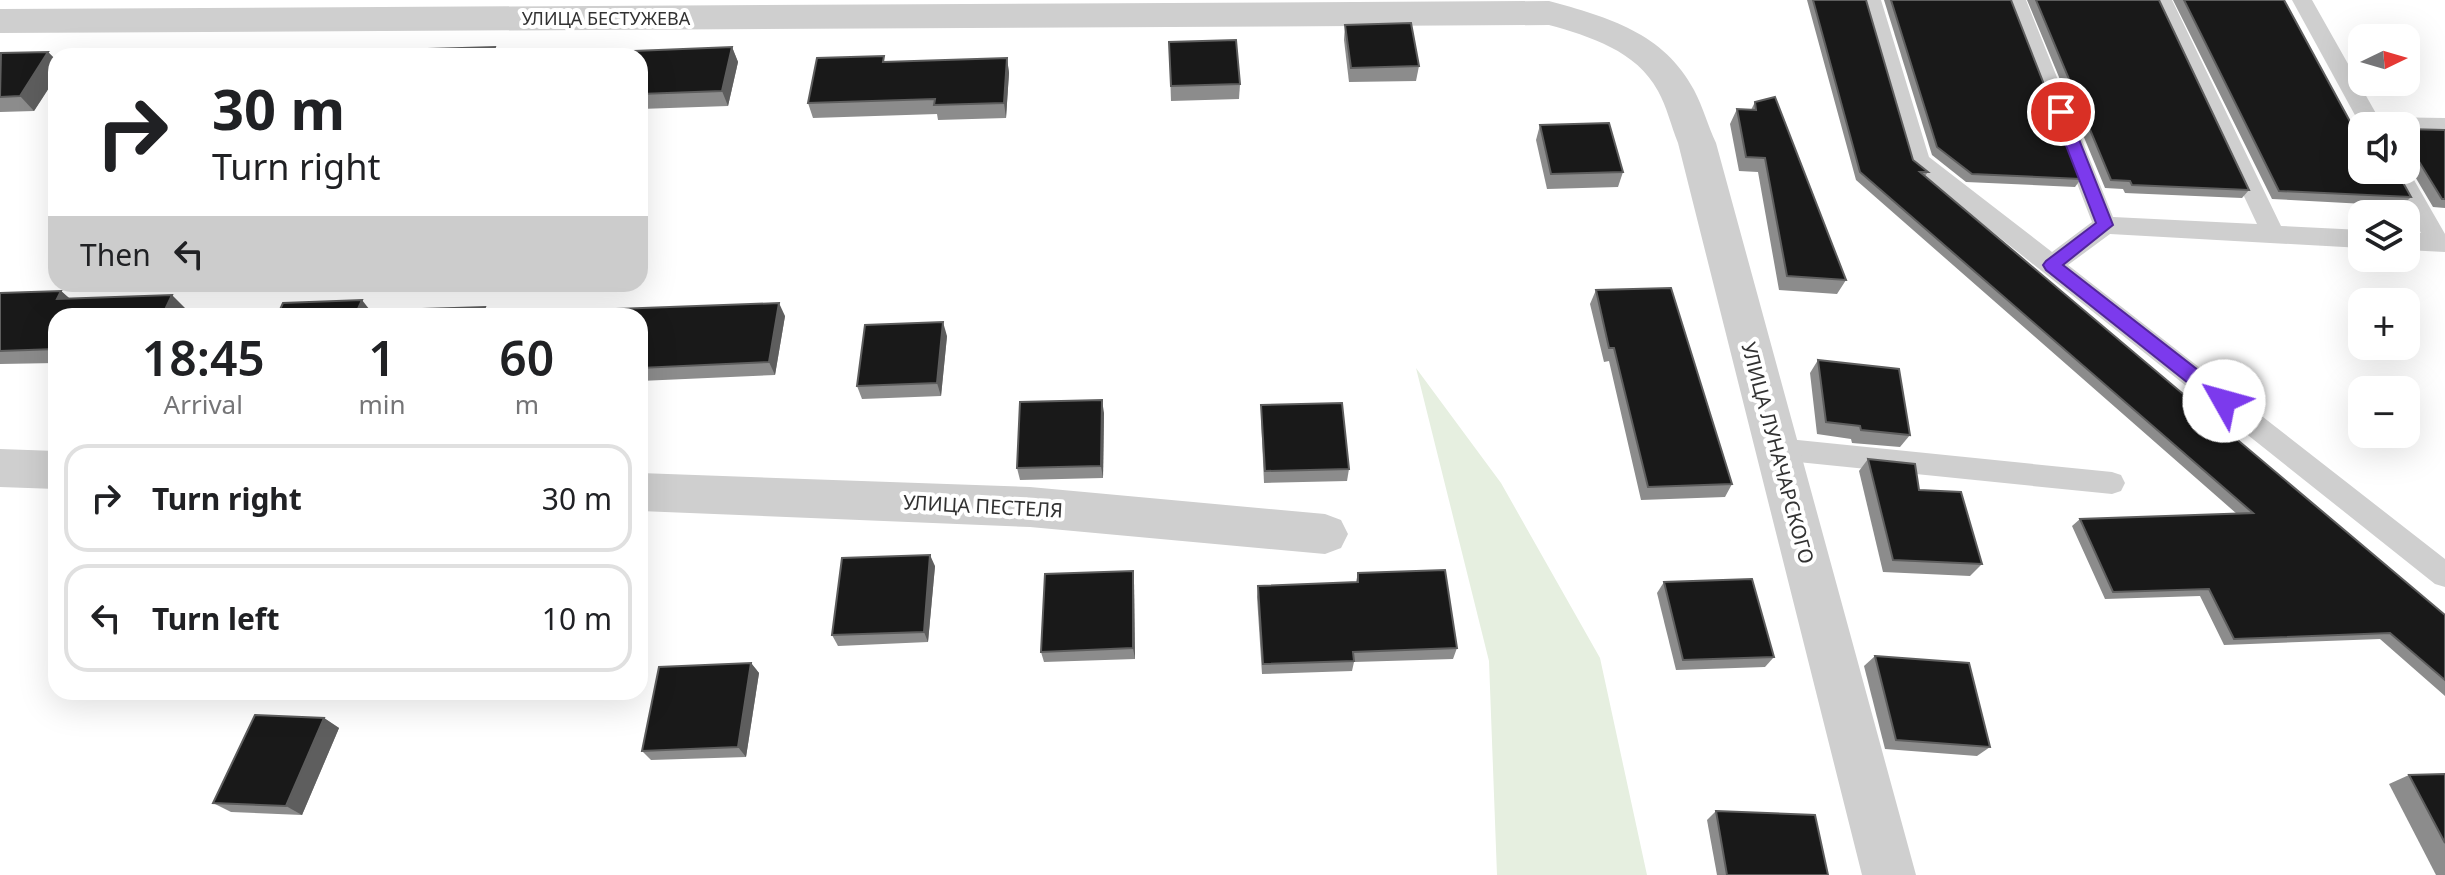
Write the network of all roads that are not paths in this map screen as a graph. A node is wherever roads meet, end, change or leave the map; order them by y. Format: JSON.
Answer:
{"nodes":[{"id":1,"x":1871,"y":0,"type":"edge"},
{"id":2,"x":2016,"y":0,"type":"edge"},
{"id":3,"x":2162,"y":0,"type":"edge"},
{"id":4,"x":2302,"y":0,"type":"edge"},
{"id":5,"x":0,"y":21,"type":"edge"},
{"id":6,"x":1637,"y":47,"type":"joint"},
{"id":7,"x":2364,"y":112,"type":"edge"},
{"id":8,"x":2420,"y":126,"type":"edge"},
{"id":9,"x":2445,"y":126,"type":"edge"},
{"id":10,"x":2405,"y":184,"type":"edge"},
{"id":11,"x":2105,"y":225,"type":"junction"},
{"id":12,"x":2273,"y":234,"type":"junction"},
{"id":13,"x":2348,"y":238,"type":"edge"},
{"id":14,"x":2420,"y":242,"type":"edge"},
{"id":15,"x":2441,"y":243,"type":"edge"},
{"id":16,"x":2052,"y":265,"type":"junction"},
{"id":17,"x":1777,"y":449,"type":"junction"},
{"id":18,"x":0,"y":468,"type":"edge"},
{"id":19,"x":48,"y":470,"type":"edge"},
{"id":20,"x":2112,"y":483,"type":"dead end"},
{"id":21,"x":648,"y":492,"type":"edge"},
{"id":22,"x":1325,"y":534,"type":"dead end"},
{"id":23,"x":2445,"y":575,"type":"edge"},
{"id":24,"x":1889,"y":875,"type":"edge"}],
"edges":[{"from":1,"to":16,"type":"lane"},
{"from":2,"to":11,"type":"lane"},
{"from":3,"to":12,"type":"lane"},
{"from":4,"to":7,"type":"lane"},
{"from":5,"to":6,"type":"street","name":"УЛИЦА БЕСТУЖЕВА"},
{"from":6,"to":17,"type":"street","name":"УЛИЦА ЛУНАЧАРСКОГО"},
{"from":8,"to":9,"type":"lane"},
{"from":10,"to":15,"type":"lane"},
{"from":11,"to":12,"type":"lane"},
{"from":11,"to":16,"type":"lane"},
{"from":12,"to":13,"type":"lane"},
{"from":14,"to":15,"type":"lane"},
{"from":16,"to":23,"type":"lane"},
{"from":17,"to":20,"type":"lane"},
{"from":17,"to":24,"type":"street","name":"УЛИЦА ЛУНАЧАРСКОГО"},
{"from":18,"to":19,"type":"street"},
{"from":21,"to":22,"type":"street","name":"УЛИЦА ПЕСТЕЛЯ"}]}
